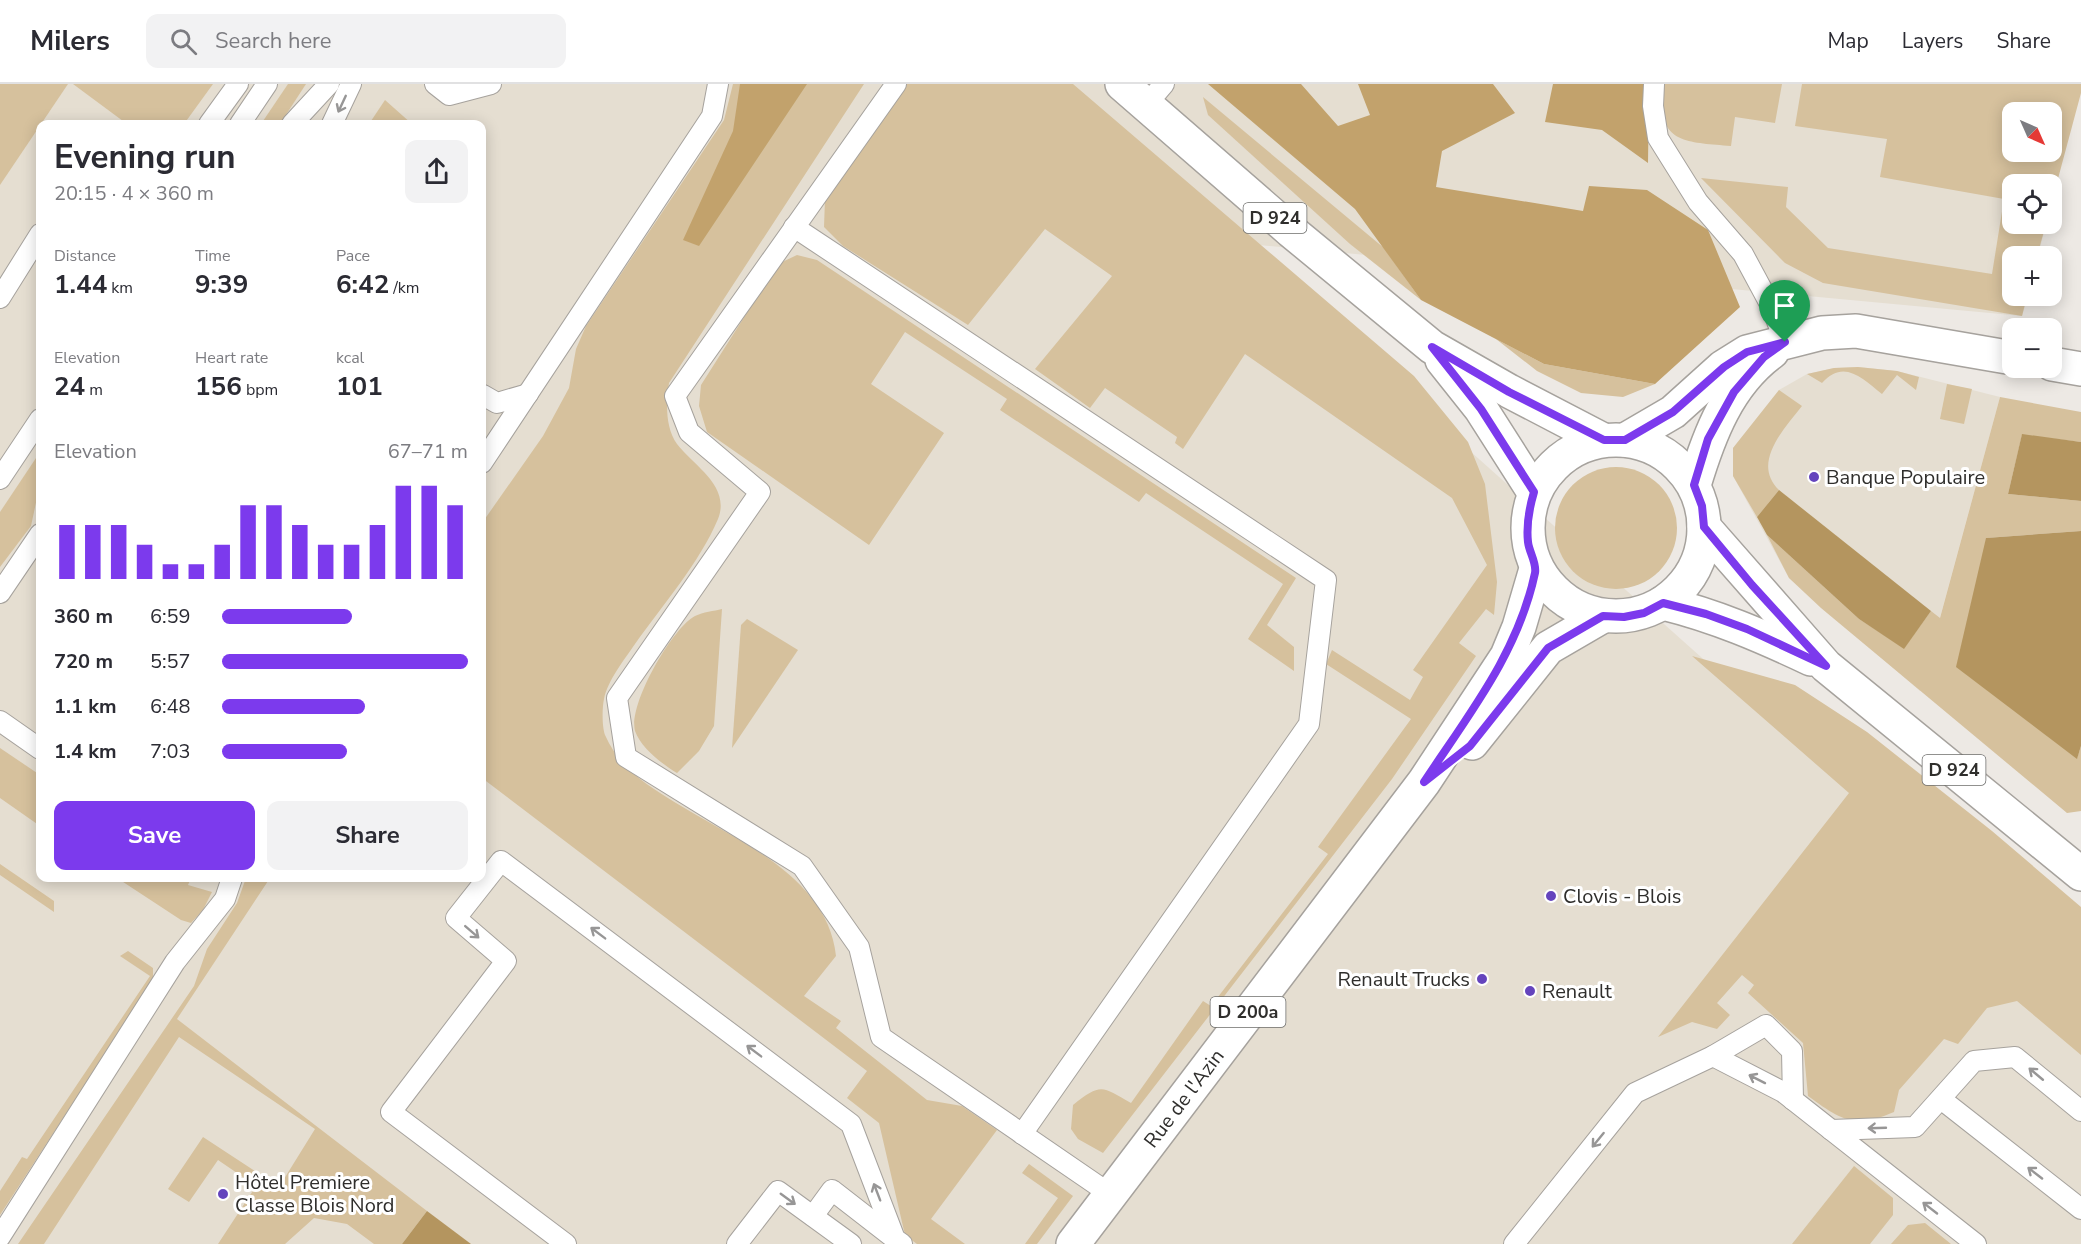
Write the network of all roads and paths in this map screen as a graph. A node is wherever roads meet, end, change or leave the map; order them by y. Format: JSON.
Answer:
{"nodes":[{"id":1,"x":238,"y":84,"type":"edge"},
{"id":2,"x":267,"y":84,"type":"edge"},
{"id":3,"x":328,"y":84,"type":"edge"},
{"id":4,"x":351,"y":84,"type":"edge"},
{"id":5,"x":435,"y":84,"type":"edge"},
{"id":6,"x":491,"y":84,"type":"edge"},
{"id":7,"x":718,"y":84,"type":"edge"},
{"id":8,"x":896,"y":84,"type":"edge"},
{"id":9,"x":1122,"y":84,"type":"edge"},
{"id":10,"x":1654,"y":84,"type":"edge"},
{"id":11,"x":1155,"y":95,"type":"edge"},
{"id":12,"x":212,"y":120,"type":"edge"},
{"id":13,"x":243,"y":120,"type":"edge"},
{"id":14,"x":295,"y":120,"type":"edge"},
{"id":15,"x":334,"y":120,"type":"edge"},
{"id":16,"x":794,"y":227,"type":"junction"},
{"id":17,"x":36,"y":240,"type":"edge"},
{"id":18,"x":0,"y":298,"type":"edge"},
{"id":19,"x":1785,"y":342,"type":"junction"},
{"id":20,"x":1432,"y":347,"type":"junction"},
{"id":21,"x":2002,"y":356,"type":"edge"},
{"id":22,"x":2062,"y":366,"type":"edge"},
{"id":23,"x":2081,"y":369,"type":"edge"},
{"id":24,"x":528,"y":394,"type":"junction"},
{"id":25,"x":486,"y":397,"type":"edge"},
{"id":26,"x":36,"y":425,"type":"edge"},
{"id":27,"x":1614,"y":440,"type":"junction"},
{"id":28,"x":486,"y":457,"type":"edge"},
{"id":29,"x":0,"y":479,"type":"edge"},
{"id":30,"x":1694,"y":485,"type":"junction"},
{"id":31,"x":1534,"y":492,"type":"junction"},
{"id":32,"x":1704,"y":527,"type":"junction"},
{"id":33,"x":36,"y":540,"type":"edge"},
{"id":34,"x":1536,"y":569,"type":"junction"},
{"id":35,"x":0,"y":593,"type":"edge"},
{"id":36,"x":1663,"y":603,"type":"junction"},
{"id":37,"x":1603,"y":616,"type":"junction"},
{"id":38,"x":1826,"y":666,"type":"junction"},
{"id":39,"x":0,"y":721,"type":"edge"},
{"id":40,"x":36,"y":746,"type":"edge"},
{"id":41,"x":1424,"y":782,"type":"junction"},
{"id":42,"x":2081,"y":874,"type":"edge"},
{"id":43,"x":486,"y":880,"type":"edge"},
{"id":44,"x":231,"y":882,"type":"edge"},
{"id":45,"x":484,"y":882,"type":"edge"},
{"id":46,"x":1713,"y":1056,"type":"junction"},
{"id":47,"x":1941,"y":1099,"type":"junction"},
{"id":48,"x":1793,"y":1100,"type":"junction"},
{"id":49,"x":2081,"y":1111,"type":"edge"},
{"id":50,"x":1831,"y":1130,"type":"junction"},
{"id":51,"x":1022,"y":1134,"type":"junction"},
{"id":52,"x":1110,"y":1194,"type":"junction"},
{"id":53,"x":2081,"y":1209,"type":"edge"},
{"id":54,"x":813,"y":1216,"type":"junction"},
{"id":55,"x":0,"y":1238,"type":"edge"},
{"id":56,"x":899,"y":1242,"type":"edge"},
{"id":57,"x":566,"y":1244,"type":"edge"},
{"id":58,"x":737,"y":1244,"type":"edge"},
{"id":59,"x":851,"y":1244,"type":"edge"},
{"id":60,"x":1073,"y":1244,"type":"edge"},
{"id":61,"x":1515,"y":1244,"type":"edge"},
{"id":62,"x":1976,"y":1244,"type":"edge"}],
"edges":[{"from":1,"to":12,"type":"lane"},
{"from":2,"to":13,"type":"lane"},
{"from":3,"to":14,"type":"lane"},
{"from":4,"to":15,"type":"lane","one_way":true},
{"from":5,"to":6,"type":"lane"},
{"from":7,"to":24,"type":"lane"},
{"from":8,"to":16,"type":"lane"},
{"from":9,"to":11,"type":"main road","number":"D 924"},
{"from":10,"to":19,"type":"lane"},
{"from":11,"to":20,"type":"main road","number":"D 924"},
{"from":16,"to":51,"type":"lane"},
{"from":16,"to":51,"type":"lane"},
{"from":17,"to":18,"type":"lane"},
{"from":19,"to":21,"type":"main road"},
{"from":19,"to":27,"type":"main road"},
{"from":19,"to":30,"type":"main road"},
{"from":20,"to":27,"type":"main road","number":"D 924"},
{"from":20,"to":31,"type":"main road","number":"D 924"},
{"from":22,"to":23,"type":"main road"},
{"from":24,"to":25,"type":"lane"},
{"from":24,"to":28,"type":"lane"},
{"from":26,"to":29,"type":"lane"},
{"from":27,"to":30,"type":"main road","number":"D 924"},
{"from":27,"to":31,"type":"main road","number":"D 924"},
{"from":30,"to":32,"type":"main road","number":"D 924"},
{"from":31,"to":34,"type":"main road","number":"D 924"},
{"from":32,"to":36,"type":"main road","number":"D 924"},
{"from":32,"to":38,"type":"main road","number":"D 924"},
{"from":33,"to":35,"type":"lane"},
{"from":34,"to":37,"type":"main road","number":"D 924"},
{"from":34,"to":41,"type":"main road","name":"Rue de l'Azin","number":"D 200a"},
{"from":36,"to":37,"type":"main road","number":"D 924"},
{"from":36,"to":38,"type":"main road","number":"D 924"},
{"from":37,"to":41,"type":"main road","name":"Rue de l'Azin","number":"D 200a"},
{"from":38,"to":42,"type":"main road","number":"D 924"},
{"from":39,"to":40,"type":"lane"},
{"from":41,"to":52,"type":"main road","name":"Rue de l'Azin","number":"D 200a"},
{"from":56,"to":43,"type":"lane","one_way":true},
{"from":44,"to":55,"type":"lane"},
{"from":45,"to":57,"type":"lane","one_way":true},
{"from":48,"to":46,"type":"lane","one_way":true},
{"from":46,"to":48,"type":"lane"},
{"from":46,"to":61,"type":"lane","one_way":true},
{"from":49,"to":47,"type":"lane","one_way":true},
{"from":47,"to":50,"type":"lane","one_way":true},
{"from":53,"to":47,"type":"lane","one_way":true},
{"from":48,"to":50,"type":"lane"},
{"from":62,"to":50,"type":"lane","one_way":true},
{"from":51,"to":52,"type":"lane"},
{"from":52,"to":60,"type":"main road","name":"Rue de l'Azin","number":"D 200a"},
{"from":54,"to":56,"type":"lane"},
{"from":58,"to":54,"type":"lane","one_way":true},
{"from":54,"to":59,"type":"lane"}]}
